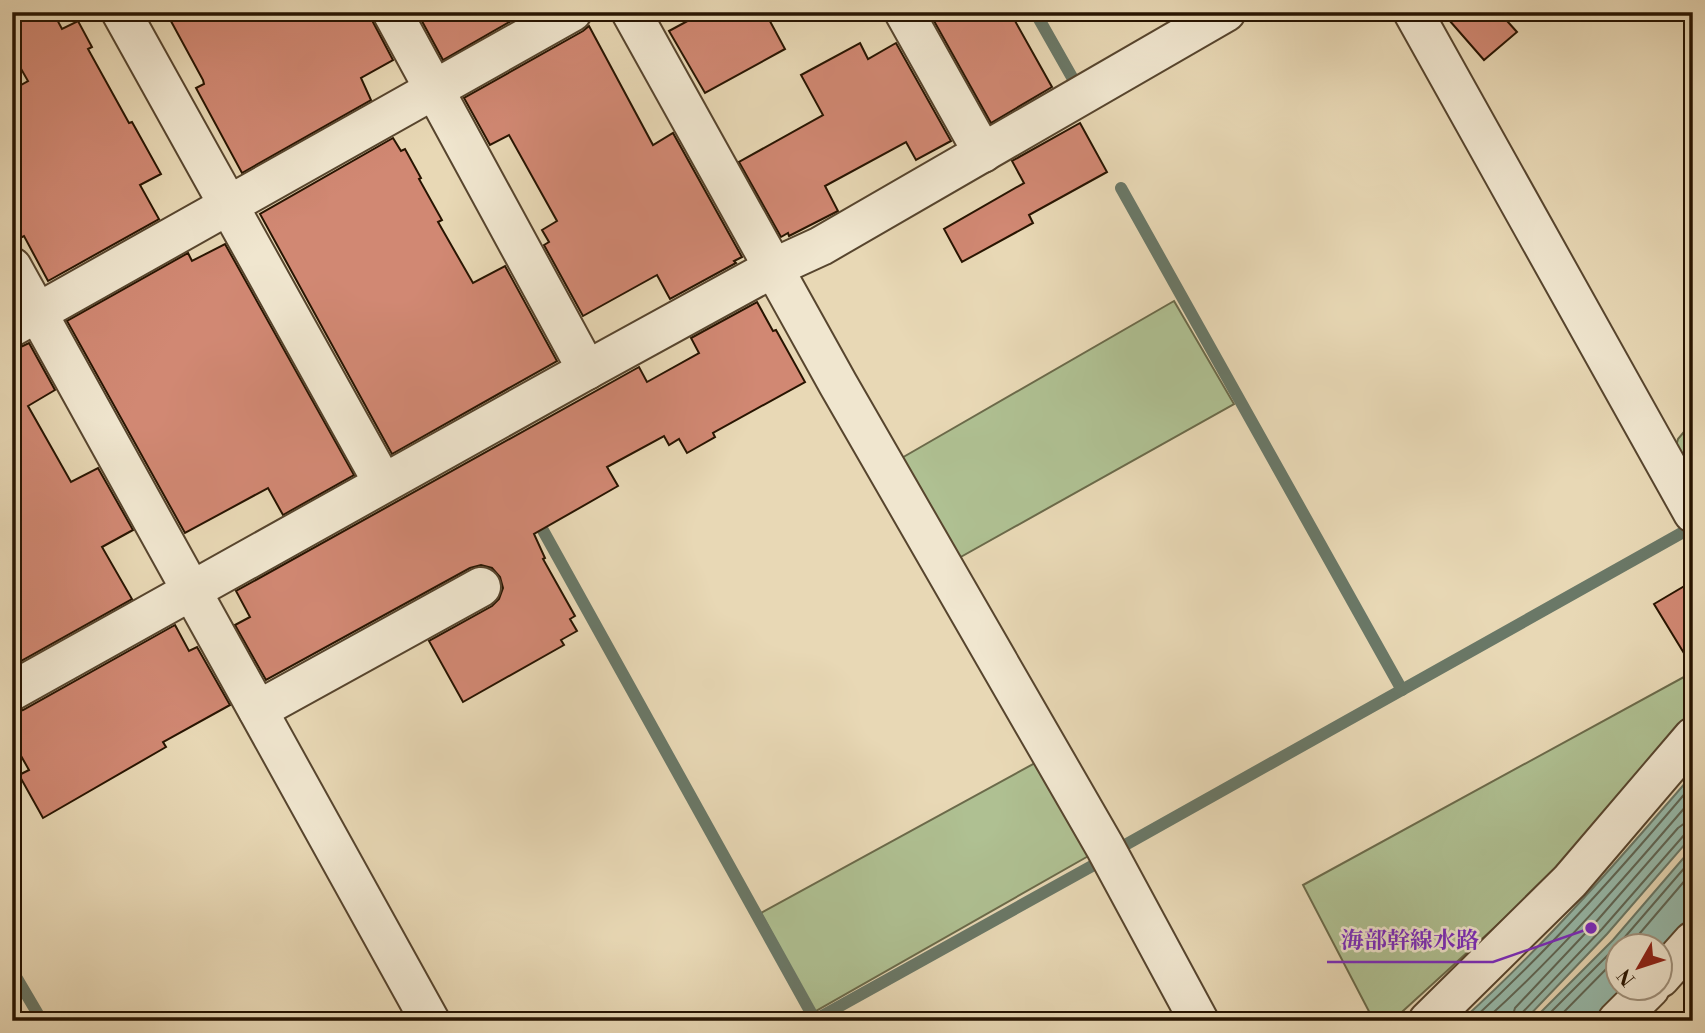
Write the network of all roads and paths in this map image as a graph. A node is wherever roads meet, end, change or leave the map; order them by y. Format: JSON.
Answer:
{"nodes":[{"id":1,"x":121,"y":12,"type":"edge"},
{"id":2,"x":392,"y":12,"type":"edge"},
{"id":3,"x":572,"y":12,"type":"edge"},
{"id":4,"x":631,"y":12,"type":"edge"},
{"id":5,"x":904,"y":12,"type":"edge"},
{"id":6,"x":1226,"y":12,"type":"edge"},
{"id":7,"x":1413,"y":12,"type":"edge"},
{"id":8,"x":435,"y":89,"type":"junction"},
{"id":9,"x":983,"y":153,"type":"junction"},
{"id":10,"x":229,"y":205,"type":"junction"},
{"id":11,"x":12,"y":267,"type":"edge"},
{"id":12,"x":773,"y":268,"type":"junction"},
{"id":13,"x":25,"y":320,"type":"edge"},
{"id":14,"x":587,"y":370,"type":"junction"},
{"id":15,"x":383,"y":483,"type":"junction"},
{"id":16,"x":1693,"y":513,"type":"edge"},
{"id":17,"x":481,"y":587,"type":"dead end"},
{"id":18,"x":191,"y":590,"type":"junction"},
{"id":19,"x":12,"y":691,"type":"edge"},
{"id":20,"x":258,"y":710,"type":"junction"},
{"id":21,"x":1693,"y":737,"type":"edge"},
{"id":22,"x":1693,"y":941,"type":"edge"},
{"id":23,"x":1674,"y":962,"type":"edge"},
{"id":24,"x":1636,"y":1002,"type":"edge"},
{"id":25,"x":430,"y":1021,"type":"edge"},
{"id":26,"x":1199,"y":1021,"type":"edge"},
{"id":27,"x":1427,"y":1021,"type":"edge"},
{"id":28,"x":1618,"y":1021,"type":"edge"}],
"edges":[{"from":1,"to":10,"type":"street"},
{"from":2,"to":8,"type":"street"},
{"from":3,"to":8,"type":"street"},
{"from":4,"to":12,"type":"street"},
{"from":5,"to":9,"type":"street"},
{"from":6,"to":9,"type":"street"},
{"from":7,"to":16,"type":"street"},
{"from":8,"to":10,"type":"street"},
{"from":8,"to":14,"type":"street"},
{"from":9,"to":12,"type":"street"},
{"from":10,"to":13,"type":"street"},
{"from":10,"to":15,"type":"street"},
{"from":11,"to":13,"type":"street"},
{"from":12,"to":14,"type":"street"},
{"from":12,"to":26,"type":"street"},
{"from":13,"to":18,"type":"street"},
{"from":14,"to":15,"type":"street"},
{"from":15,"to":18,"type":"street"},
{"from":17,"to":20,"type":"street"},
{"from":18,"to":19,"type":"street"},
{"from":18,"to":20,"type":"street"},
{"from":20,"to":25,"type":"street"},
{"from":21,"to":27,"type":"street"},
{"from":22,"to":23,"type":"street"},
{"from":24,"to":28,"type":"street"}]}
